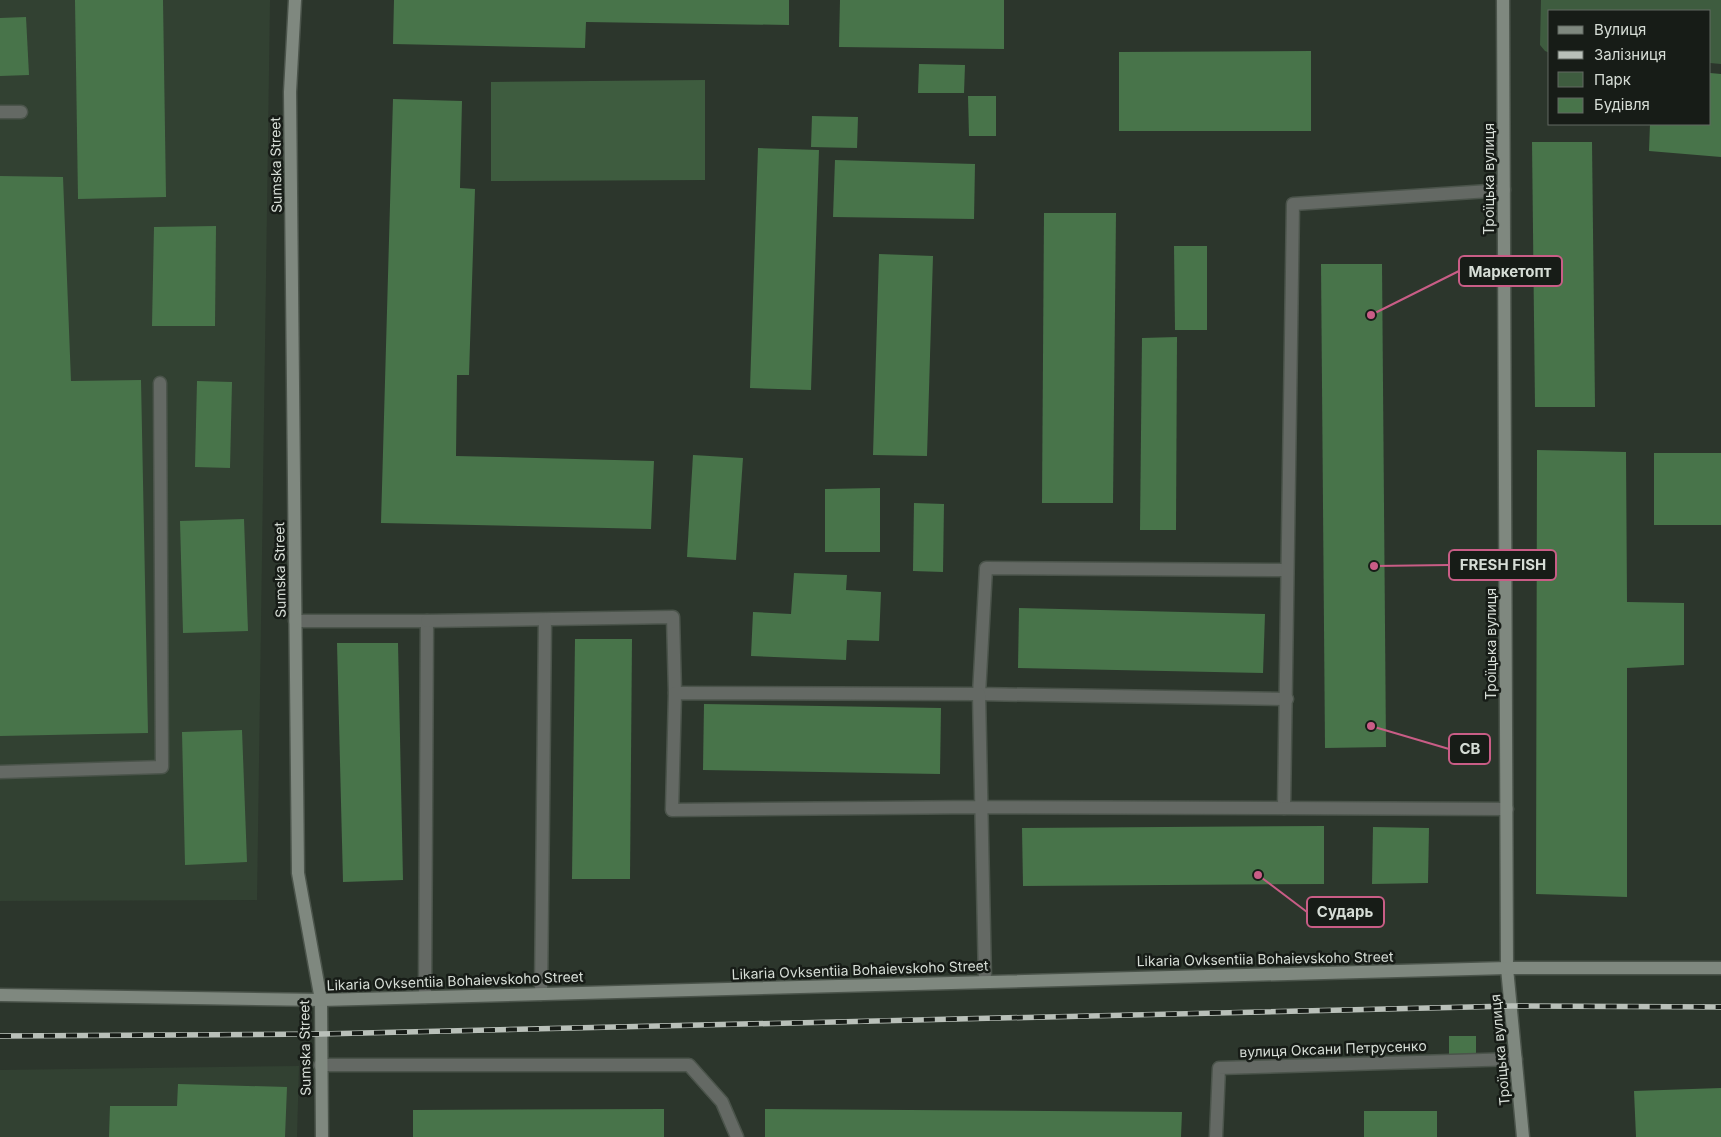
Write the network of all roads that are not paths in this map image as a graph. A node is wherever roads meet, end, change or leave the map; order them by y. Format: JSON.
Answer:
{"nodes":[{"id":1,"x":295,"y":0,"type":"edge"},
{"id":2,"x":1503,"y":0,"type":"edge"},
{"id":3,"x":0,"y":112,"type":"edge"},
{"id":4,"x":21,"y":112,"type":"dead end"},
{"id":5,"x":1504,"y":190,"type":"junction"},
{"id":6,"x":160,"y":383,"type":"dead end"},
{"id":7,"x":1287,"y":570,"type":"junction"},
{"id":8,"x":545,"y":620,"type":"junction"},
{"id":9,"x":295,"y":621,"type":"junction"},
{"id":10,"x":427,"y":621,"type":"junction"},
{"id":11,"x":675,"y":693,"type":"junction"},
{"id":12,"x":979,"y":694,"type":"junction"},
{"id":13,"x":1287,"y":699,"type":"junction"},
{"id":14,"x":0,"y":772,"type":"edge"},
{"id":15,"x":980,"y":807,"type":"junction"},
{"id":16,"x":1284,"y":808,"type":"junction"},
{"id":17,"x":1507,"y":809,"type":"junction"},
{"id":18,"x":1507,"y":968,"type":"junction"},
{"id":19,"x":1721,"y":968,"type":"edge"},
{"id":20,"x":985,"y":981,"type":"junction"},
{"id":21,"x":541,"y":994,"type":"junction"},
{"id":22,"x":0,"y":996,"type":"edge"},
{"id":23,"x":425,"y":997,"type":"junction"},
{"id":24,"x":321,"y":1000,"type":"junction"},
{"id":25,"x":1516,"y":1059,"type":"junction"},
{"id":26,"x":320,"y":1065,"type":"junction"},
{"id":27,"x":322,"y":1137,"type":"edge"},
{"id":28,"x":737,"y":1137,"type":"edge"},
{"id":29,"x":1216,"y":1137,"type":"edge"},
{"id":30,"x":1523,"y":1137,"type":"edge"}],
"edges":[{"from":1,"to":9,"type":"street","name":"Sumska Street"},
{"from":2,"to":5,"type":"street","name":"Троїцька вулиця"},
{"from":3,"to":4,"type":"street"},
{"from":5,"to":7,"type":"street"},
{"from":5,"to":17,"type":"street","name":"Троїцька вулиця"},
{"from":6,"to":14,"type":"street"},
{"from":7,"to":12,"type":"street"},
{"from":7,"to":13,"type":"street"},
{"from":8,"to":10,"type":"street"},
{"from":8,"to":11,"type":"street"},
{"from":8,"to":21,"type":"street"},
{"from":9,"to":10,"type":"street"},
{"from":9,"to":24,"type":"street","name":"Sumska Street"},
{"from":10,"to":23,"type":"street"},
{"from":11,"to":12,"type":"street"},
{"from":11,"to":15,"type":"street"},
{"from":12,"to":13,"type":"street"},
{"from":12,"to":15,"type":"street"},
{"from":13,"to":16,"type":"street"},
{"from":15,"to":16,"type":"street"},
{"from":15,"to":20,"type":"street"},
{"from":16,"to":17,"type":"street"},
{"from":17,"to":18,"type":"street","name":"Троїцька вулиця"},
{"from":18,"to":19,"type":"street","name":"Likaria Ovksentiia Bohaievskoho Street"},
{"from":18,"to":20,"type":"street","name":"Likaria Ovksentiia Bohaievskoho Street"},
{"from":18,"to":25,"type":"street","name":"Троїцька вулиця"},
{"from":20,"to":21,"type":"street","name":"Likaria Ovksentiia Bohaievskoho Street"},
{"from":21,"to":23,"type":"street","name":"Likaria Ovksentiia Bohaievskoho Street"},
{"from":22,"to":24,"type":"street","name":"Likaria Ovksentiia Bohaievskoho Street"},
{"from":23,"to":24,"type":"street","name":"Likaria Ovksentiia Bohaievskoho Street"},
{"from":24,"to":26,"type":"street","name":"Sumska Street"},
{"from":25,"to":29,"type":"street","name":"вулиця Оксани Петрусенко"},
{"from":25,"to":30,"type":"street","name":"Троїцька вулиця"},
{"from":26,"to":27,"type":"street","name":"Sumska Street"},
{"from":26,"to":28,"type":"street"}]}
